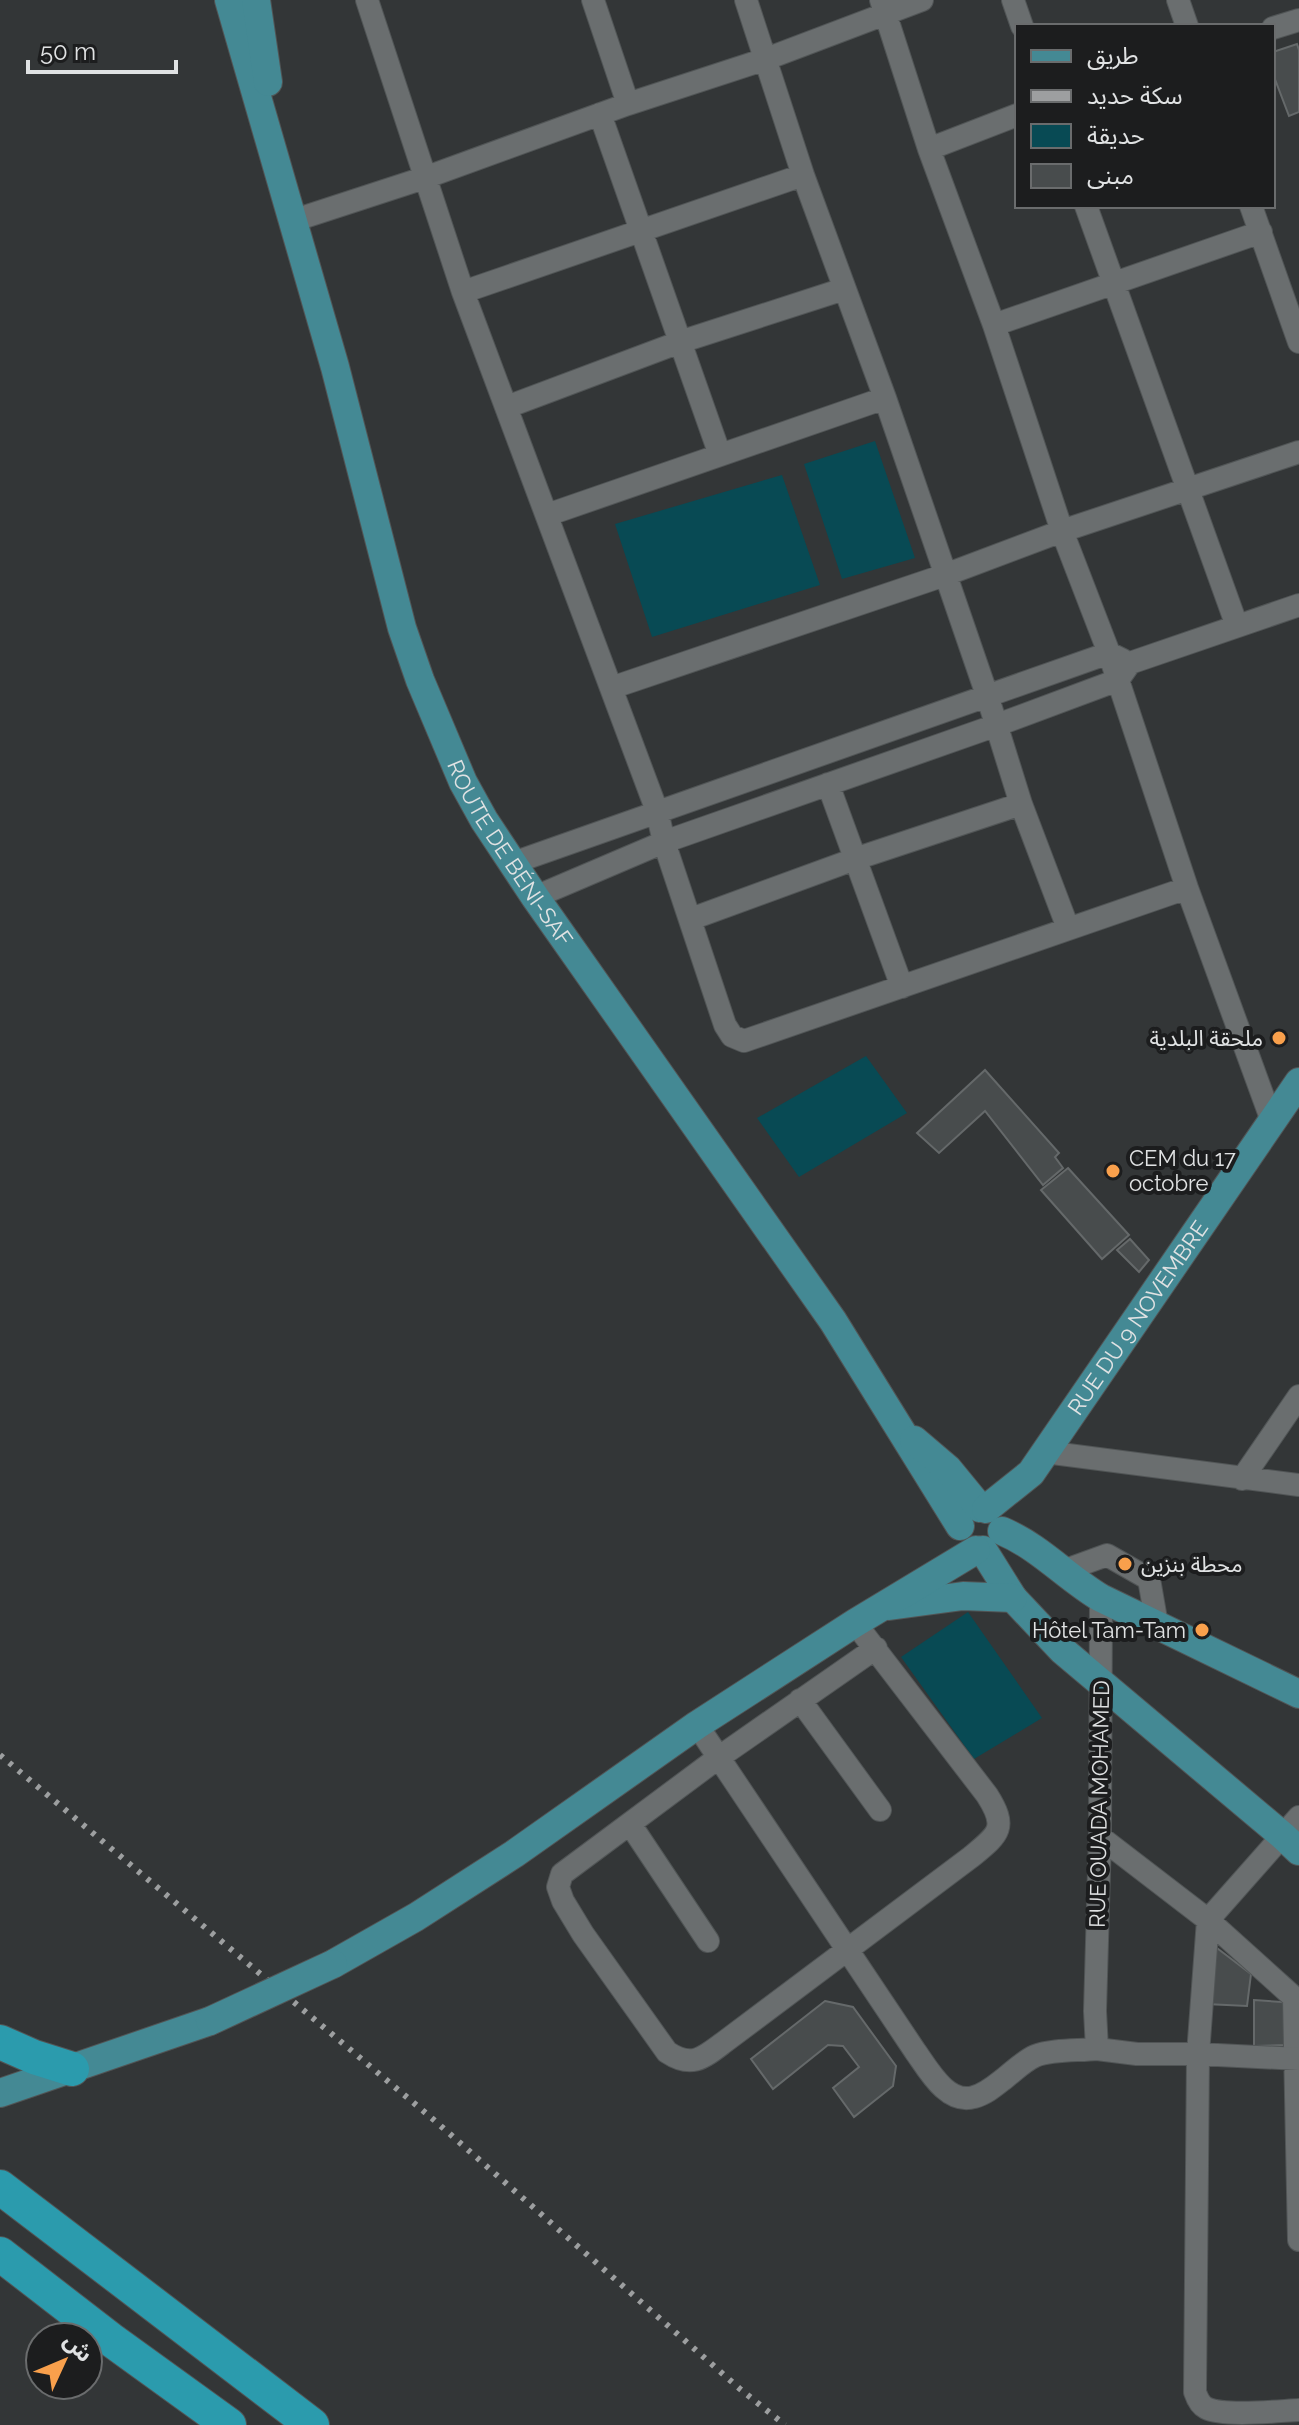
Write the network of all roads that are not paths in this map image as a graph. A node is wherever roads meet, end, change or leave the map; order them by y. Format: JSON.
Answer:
{"nodes":[{"id":1,"x":229,"y":0,"type":"edge"},
{"id":2,"x":256,"y":0,"type":"edge"},
{"id":3,"x":367,"y":0,"type":"edge"},
{"id":4,"x":593,"y":0,"type":"edge"},
{"id":5,"x":746,"y":0,"type":"edge"},
{"id":6,"x":922,"y":0,"type":"edge"},
{"id":7,"x":1013,"y":0,"type":"edge"},
{"id":8,"x":1178,"y":0,"type":"edge"},
{"id":9,"x":883,"y":7,"type":"edge"},
{"id":10,"x":1299,"y":20,"type":"edge"},
{"id":11,"x":1021,"y":24,"type":"edge"},
{"id":12,"x":1186,"y":24,"type":"edge"},
{"id":13,"x":1275,"y":27,"type":"edge"},
{"id":14,"x":766,"y":59,"type":"junction"},
{"id":15,"x":628,"y":104,"type":"junction"},
{"id":16,"x":600,"y":114,"type":"junction"},
{"id":17,"x":1015,"y":116,"type":"edge"},
{"id":18,"x":929,"y":149,"type":"junction"},
{"id":19,"x":803,"y":175,"type":"junction"},
{"id":20,"x":427,"y":177,"type":"junction"},
{"id":21,"x":289,"y":207,"type":"junction"},
{"id":22,"x":1087,"y":208,"type":"edge"},
{"id":23,"x":1252,"y":208,"type":"edge"},
{"id":24,"x":641,"y":232,"type":"junction"},
{"id":25,"x":1261,"y":232,"type":"junction"},
{"id":26,"x":1112,"y":283,"type":"junction"},
{"id":27,"x":844,"y":289,"type":"junction"},
{"id":28,"x":463,"y":292,"type":"junction"},
{"id":29,"x":994,"y":325,"type":"junction"},
{"id":30,"x":680,"y":342,"type":"junction"},
{"id":31,"x":1299,"y":342,"type":"edge"},
{"id":32,"x":885,"y":398,"type":"junction"},
{"id":33,"x":507,"y":407,"type":"junction"},
{"id":34,"x":1299,"y":452,"type":"edge"},
{"id":35,"x":720,"y":455,"type":"junction"},
{"id":36,"x":1188,"y":490,"type":"junction"},
{"id":37,"x":547,"y":515,"type":"junction"},
{"id":38,"x":1062,"y":531,"type":"junction"},
{"id":39,"x":945,"y":575,"type":"junction"},
{"id":40,"x":1299,"y":605,"type":"edge"},
{"id":41,"x":1237,"y":626,"type":"junction"},
{"id":42,"x":1109,"y":653,"type":"junction"},
{"id":43,"x":1124,"y":671,"type":"junction"},
{"id":44,"x":611,"y":688,"type":"junction"},
{"id":45,"x":987,"y":695,"type":"junction"},
{"id":46,"x":997,"y":725,"type":"junction"},
{"id":47,"x":828,"y":784,"type":"junction"},
{"id":48,"x":1021,"y":804,"type":"junction"},
{"id":49,"x":657,"y":811,"type":"junction"},
{"id":50,"x":664,"y":842,"type":"junction"},
{"id":51,"x":855,"y":859,"type":"junction"},
{"id":52,"x":513,"y":863,"type":"junction"},
{"id":53,"x":1187,"y":888,"type":"junction"},
{"id":54,"x":535,"y":897,"type":"junction"},
{"id":55,"x":691,"y":919,"type":"junction"},
{"id":56,"x":1068,"y":928,"type":"junction"},
{"id":57,"x":902,"y":987,"type":"junction"},
{"id":58,"x":1299,"y":1082,"type":"edge"},
{"id":59,"x":1272,"y":1121,"type":"junction"},
{"id":60,"x":1299,"y":1396,"type":"edge"},
{"id":61,"x":1038,"y":1462,"type":"junction"},
{"id":62,"x":1242,"y":1479,"type":"junction"},
{"id":63,"x":1299,"y":1485,"type":"edge"},
{"id":64,"x":981,"y":1529,"type":"junction"},
{"id":65,"x":1063,"y":1571,"type":"junction"},
{"id":66,"x":1013,"y":1598,"type":"junction"},
{"id":67,"x":1101,"y":1598,"type":"junction"},
{"id":68,"x":881,"y":1607,"type":"junction"},
{"id":69,"x":855,"y":1623,"type":"junction"},
{"id":70,"x":1157,"y":1625,"type":"junction"},
{"id":71,"x":876,"y":1648,"type":"junction"},
{"id":72,"x":1100,"y":1684,"type":"junction"},
{"id":73,"x":1299,"y":1694,"type":"edge"},
{"id":74,"x":800,"y":1700,"type":"junction"},
{"id":75,"x":697,"y":1725,"type":"junction"},
{"id":76,"x":718,"y":1758,"type":"junction"},
{"id":77,"x":880,"y":1810,"type":"dead end"},
{"id":78,"x":630,"y":1824,"type":"junction"},
{"id":79,"x":1294,"y":1835,"type":"edge"},
{"id":80,"x":1100,"y":1837,"type":"junction"},
{"id":81,"x":1208,"y":1920,"type":"junction"},
{"id":82,"x":708,"y":1941,"type":"dead end"},
{"id":83,"x":849,"y":1950,"type":"junction"},
{"id":84,"x":1297,"y":2001,"type":"edge"},
{"id":85,"x":0,"y":2042,"type":"edge"},
{"id":86,"x":1097,"y":2049,"type":"junction"},
{"id":87,"x":1198,"y":2054,"type":"junction"},
{"id":88,"x":1298,"y":2059,"type":"edge"},
{"id":89,"x":72,"y":2069,"type":"junction"},
{"id":90,"x":0,"y":2093,"type":"edge"},
{"id":91,"x":0,"y":2187,"type":"edge"},
{"id":92,"x":1299,"y":2240,"type":"edge"},
{"id":93,"x":0,"y":2254,"type":"edge"},
{"id":94,"x":1299,"y":2410,"type":"edge"},
{"id":95,"x":229,"y":2425,"type":"edge"},
{"id":96,"x":312,"y":2425,"type":"edge"}],
"edges":[{"from":1,"to":21,"type":"main road","name":"ROUTE DE BÉNI-SAF"},
{"from":2,"to":21,"type":"main road","name":"ROUTE DE BÉNI-SAF"},
{"from":3,"to":20,"type":"street"},
{"from":4,"to":15,"type":"street"},
{"from":5,"to":14,"type":"street"},
{"from":6,"to":9,"type":"street"},
{"from":7,"to":11,"type":"street"},
{"from":8,"to":12,"type":"street"},
{"from":9,"to":14,"type":"street"},
{"from":9,"to":18,"type":"street"},
{"from":10,"to":13,"type":"street"},
{"from":14,"to":15,"type":"street"},
{"from":14,"to":19,"type":"street"},
{"from":15,"to":16,"type":"street"},
{"from":16,"to":20,"type":"street"},
{"from":16,"to":24,"type":"street"},
{"from":17,"to":18,"type":"street"},
{"from":18,"to":29,"type":"street"},
{"from":19,"to":24,"type":"street"},
{"from":19,"to":27,"type":"street"},
{"from":20,"to":21,"type":"street"},
{"from":20,"to":28,"type":"street"},
{"from":21,"to":52,"type":"main road","name":"ROUTE DE BÉNI-SAF"},
{"from":22,"to":26,"type":"street"},
{"from":23,"to":25,"type":"street"},
{"from":24,"to":28,"type":"street"},
{"from":24,"to":30,"type":"street"},
{"from":25,"to":26,"type":"street"},
{"from":25,"to":31,"type":"street"},
{"from":26,"to":29,"type":"street"},
{"from":26,"to":36,"type":"street"},
{"from":27,"to":30,"type":"street"},
{"from":27,"to":32,"type":"street"},
{"from":28,"to":33,"type":"street"},
{"from":29,"to":38,"type":"street"},
{"from":30,"to":33,"type":"street"},
{"from":30,"to":35,"type":"street"},
{"from":32,"to":35,"type":"street"},
{"from":32,"to":39,"type":"street"},
{"from":33,"to":37,"type":"street"},
{"from":34,"to":36,"type":"street"},
{"from":35,"to":37,"type":"street"},
{"from":36,"to":38,"type":"street"},
{"from":36,"to":41,"type":"street"},
{"from":37,"to":44,"type":"street"},
{"from":38,"to":39,"type":"street"},
{"from":38,"to":42,"type":"street"},
{"from":39,"to":44,"type":"street"},
{"from":39,"to":45,"type":"street"},
{"from":40,"to":41,"type":"street"},
{"from":41,"to":43,"type":"street"},
{"from":42,"to":43,"type":"street"},
{"from":42,"to":45,"type":"street"},
{"from":43,"to":46,"type":"street"},
{"from":43,"to":53,"type":"street"},
{"from":44,"to":49,"type":"street"},
{"from":45,"to":46,"type":"street"},
{"from":45,"to":49,"type":"street"},
{"from":46,"to":47,"type":"street"},
{"from":46,"to":48,"type":"street"},
{"from":47,"to":50,"type":"street"},
{"from":47,"to":51,"type":"street"},
{"from":48,"to":51,"type":"street"},
{"from":48,"to":56,"type":"street"},
{"from":49,"to":50,"type":"street"},
{"from":49,"to":52,"type":"street"},
{"from":50,"to":54,"type":"street"},
{"from":50,"to":55,"type":"street"},
{"from":51,"to":55,"type":"street"},
{"from":51,"to":57,"type":"street"},
{"from":52,"to":54,"type":"main road","name":"ROUTE DE BÉNI-SAF"},
{"from":53,"to":56,"type":"street"},
{"from":53,"to":59,"type":"street"},
{"from":54,"to":64,"type":"main road","name":"ROUTE DE BÉNI-SAF"},
{"from":55,"to":57,"type":"street"},
{"from":56,"to":57,"type":"street"},
{"from":58,"to":59,"type":"main road","name":"RUE DU 9 NOVEMBRE"},
{"from":59,"to":61,"type":"main road","name":"RUE DU 9 NOVEMBRE"},
{"from":60,"to":62,"type":"street"},
{"from":61,"to":62,"type":"street"},
{"from":61,"to":64,"type":"main road","name":"RUE DU 9 NOVEMBRE"},
{"from":62,"to":63,"type":"street"},
{"from":64,"to":65,"type":"main road"},
{"from":64,"to":66,"type":"main road"},
{"from":64,"to":68,"type":"main road","name":"RUE DU 9 NOVEMBRE"},
{"from":65,"to":67,"type":"main road"},
{"from":65,"to":70,"type":"street"},
{"from":66,"to":68,"type":"main road"},
{"from":66,"to":72,"type":"main road"},
{"from":67,"to":70,"type":"main road"},
{"from":67,"to":72,"type":"street","name":"RUE OUADA MOHAMED"},
{"from":68,"to":69,"type":"main road"},
{"from":69,"to":71,"type":"street"},
{"from":69,"to":75,"type":"main road"},
{"from":70,"to":73,"type":"main road"},
{"from":71,"to":74,"type":"street"},
{"from":71,"to":83,"type":"street"},
{"from":72,"to":79,"type":"main road"},
{"from":72,"to":80,"type":"street","name":"RUE OUADA MOHAMED"},
{"from":74,"to":76,"type":"street"},
{"from":74,"to":77,"type":"street"},
{"from":75,"to":76,"type":"street"},
{"from":75,"to":89,"type":"main road","bridge":true},
{"from":76,"to":78,"type":"street"},
{"from":76,"to":83,"type":"street"},
{"from":78,"to":82,"type":"street"},
{"from":78,"to":83,"type":"street"},
{"from":79,"to":81,"type":"street"},
{"from":80,"to":81,"type":"street"},
{"from":80,"to":86,"type":"street","name":"RUE OUADA MOHAMED"},
{"from":81,"to":84,"type":"street"},
{"from":81,"to":87,"type":"street"},
{"from":83,"to":86,"type":"street"},
{"from":84,"to":88,"type":"street"},
{"from":85,"to":89,"type":"highway"},
{"from":86,"to":87,"type":"street"},
{"from":87,"to":88,"type":"street"},
{"from":87,"to":94,"type":"street"},
{"from":88,"to":92,"type":"street"},
{"from":89,"to":90,"type":"main road"},
{"from":91,"to":96,"type":"highway"},
{"from":93,"to":95,"type":"highway"}]}
